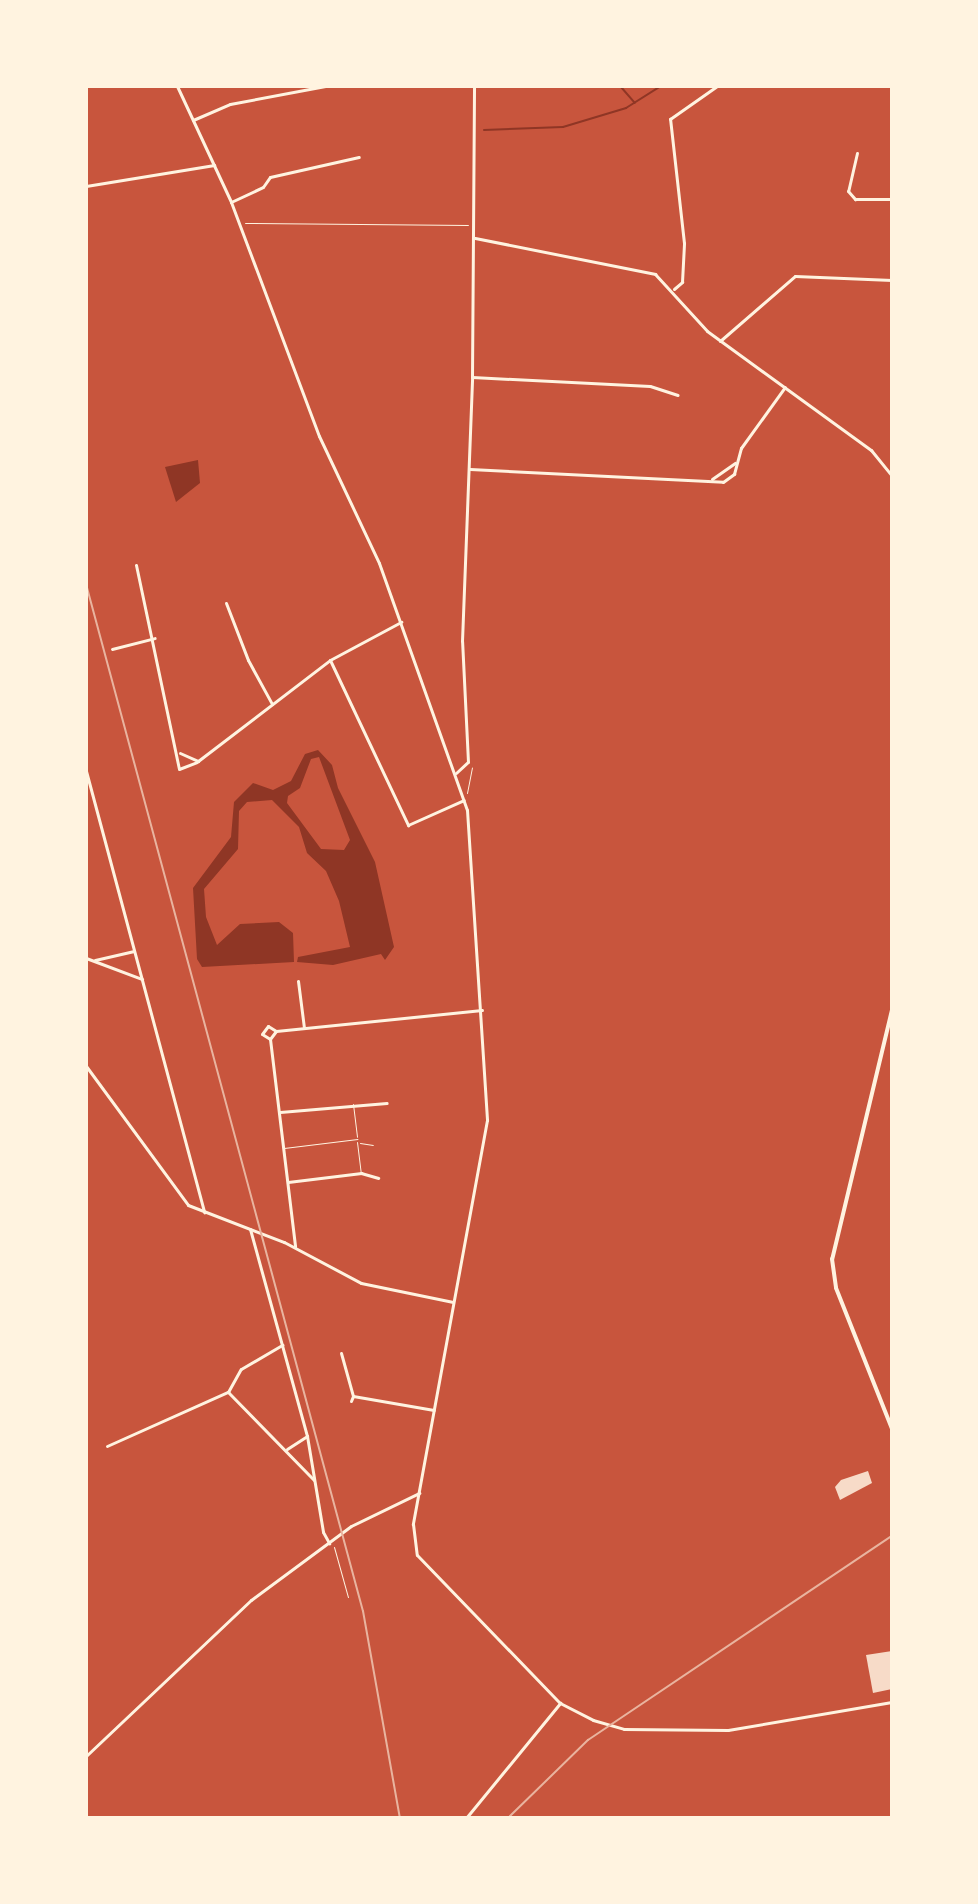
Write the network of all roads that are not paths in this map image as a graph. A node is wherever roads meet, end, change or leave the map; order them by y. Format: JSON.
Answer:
{"nodes":[{"id":1,"x":177,"y":86,"type":"edge"},
{"id":2,"x":325,"y":86,"type":"edge"},
{"id":3,"x":474,"y":86,"type":"edge"},
{"id":4,"x":717,"y":86,"type":"edge"},
{"id":5,"x":193,"y":120,"type":"junction"},
{"id":6,"x":857,"y":153,"type":"dead end"},
{"id":7,"x":359,"y":157,"type":"dead end"},
{"id":8,"x":214,"y":165,"type":"junction"},
{"id":9,"x":86,"y":186,"type":"edge"},
{"id":10,"x":892,"y":199,"type":"edge"},
{"id":11,"x":231,"y":202,"type":"junction"},
{"id":12,"x":475,"y":238,"type":"junction"},
{"id":13,"x":892,"y":280,"type":"edge"},
{"id":14,"x":674,"y":289,"type":"junction"},
{"id":15,"x":720,"y":341,"type":"junction"},
{"id":16,"x":472,"y":377,"type":"junction"},
{"id":17,"x":785,"y":387,"type":"junction"},
{"id":18,"x":678,"y":395,"type":"dead end"},
{"id":19,"x":470,"y":469,"type":"junction"},
{"id":20,"x":892,"y":476,"type":"edge"},
{"id":21,"x":136,"y":565,"type":"dead end"},
{"id":22,"x":226,"y":603,"type":"dead end"},
{"id":23,"x":401,"y":622,"type":"junction"},
{"id":24,"x":155,"y":638,"type":"junction"},
{"id":25,"x":112,"y":649,"type":"dead end"},
{"id":26,"x":330,"y":660,"type":"junction"},
{"id":27,"x":272,"y":704,"type":"junction"},
{"id":28,"x":180,"y":753,"type":"junction"},
{"id":29,"x":198,"y":761,"type":"junction"},
{"id":30,"x":86,"y":771,"type":"edge"},
{"id":31,"x":456,"y":773,"type":"junction"},
{"id":32,"x":88,"y":788,"type":"edge"},
{"id":33,"x":465,"y":799,"type":"junction"},
{"id":34,"x":134,"y":951,"type":"junction"},
{"id":35,"x":86,"y":958,"type":"edge"},
{"id":36,"x":93,"y":961,"type":"junction"},
{"id":37,"x":142,"y":979,"type":"junction"},
{"id":38,"x":298,"y":981,"type":"dead end"},
{"id":39,"x":482,"y":1010,"type":"junction"},
{"id":40,"x":892,"y":1010,"type":"edge"},
{"id":41,"x":304,"y":1028,"type":"junction"},
{"id":42,"x":276,"y":1031,"type":"junction"},
{"id":43,"x":270,"y":1039,"type":"junction"},
{"id":44,"x":86,"y":1066,"type":"edge"},
{"id":45,"x":387,"y":1103,"type":"dead end"},
{"id":46,"x":353,"y":1104,"type":"junction"},
{"id":47,"x":280,"y":1112,"type":"junction"},
{"id":48,"x":357,"y":1141,"type":"junction"},
{"id":49,"x":373,"y":1145,"type":"dead end"},
{"id":50,"x":283,"y":1148,"type":"junction"},
{"id":51,"x":361,"y":1173,"type":"junction"},
{"id":52,"x":378,"y":1178,"type":"dead end"},
{"id":53,"x":288,"y":1182,"type":"junction"},
{"id":54,"x":204,"y":1212,"type":"junction"},
{"id":55,"x":250,"y":1229,"type":"junction"},
{"id":56,"x":295,"y":1247,"type":"junction"},
{"id":57,"x":453,"y":1302,"type":"junction"},
{"id":58,"x":282,"y":1345,"type":"junction"},
{"id":59,"x":341,"y":1353,"type":"dead end"},
{"id":60,"x":228,"y":1392,"type":"junction"},
{"id":61,"x":434,"y":1410,"type":"junction"},
{"id":62,"x":892,"y":1429,"type":"edge"},
{"id":63,"x":307,"y":1436,"type":"junction"},
{"id":64,"x":107,"y":1446,"type":"dead end"},
{"id":65,"x":287,"y":1449,"type":"junction"},
{"id":66,"x":314,"y":1480,"type":"junction"},
{"id":67,"x":419,"y":1493,"type":"junction"},
{"id":68,"x":329,"y":1543,"type":"junction"},
{"id":69,"x":892,"y":1702,"type":"edge"},
{"id":70,"x":560,"y":1703,"type":"junction"},
{"id":71,"x":86,"y":1756,"type":"edge"},
{"id":72,"x":466,"y":1818,"type":"edge"}],
"edges":[{"from":1,"to":5,"type":"street"},
{"from":2,"to":5,"type":"street"},
{"from":3,"to":12,"type":"street"},
{"from":4,"to":14,"type":"street"},
{"from":5,"to":8,"type":"street"},
{"from":6,"to":10,"type":"street"},
{"from":7,"to":11,"type":"street"},
{"from":8,"to":9,"type":"street"},
{"from":8,"to":11,"type":"street"},
{"from":11,"to":23,"type":"street"},
{"from":12,"to":14,"type":"street"},
{"from":12,"to":16,"type":"street"},
{"from":13,"to":15,"type":"street"},
{"from":14,"to":15,"type":"street"},
{"from":15,"to":17,"type":"street"},
{"from":16,"to":18,"type":"street"},
{"from":16,"to":19,"type":"street"},
{"from":17,"to":19,"type":"street"},
{"from":17,"to":20,"type":"street"},
{"from":19,"to":31,"type":"street"},
{"from":21,"to":24,"type":"street"},
{"from":22,"to":27,"type":"street"},
{"from":23,"to":26,"type":"street"},
{"from":23,"to":31,"type":"street"},
{"from":24,"to":25,"type":"street"},
{"from":24,"to":28,"type":"street"},
{"from":26,"to":27,"type":"street"},
{"from":26,"to":33,"type":"street"},
{"from":27,"to":29,"type":"street"},
{"from":28,"to":29,"type":"street"},
{"from":28,"to":29,"type":"street"},
{"from":30,"to":32,"type":"street"},
{"from":31,"to":33,"type":"street"},
{"from":32,"to":34,"type":"street"},
{"from":33,"to":39,"type":"street"},
{"from":34,"to":36,"type":"street"},
{"from":34,"to":37,"type":"street"},
{"from":35,"to":36,"type":"street"},
{"from":36,"to":37,"type":"street"},
{"from":37,"to":54,"type":"street"},
{"from":38,"to":41,"type":"street"},
{"from":39,"to":41,"type":"street"},
{"from":39,"to":57,"type":"street"},
{"from":40,"to":62,"type":"main road"},
{"from":41,"to":42,"type":"street"},
{"from":42,"to":43,"type":"street"},
{"from":42,"to":43,"type":"street"},
{"from":43,"to":47,"type":"street"},
{"from":44,"to":54,"type":"street"},
{"from":45,"to":46,"type":"street"},
{"from":46,"to":47,"type":"street"},
{"from":46,"to":48,"type":"lane"},
{"from":47,"to":50,"type":"street"},
{"from":48,"to":49,"type":"lane"},
{"from":48,"to":50,"type":"lane"},
{"from":48,"to":51,"type":"lane"},
{"from":50,"to":53,"type":"street"},
{"from":51,"to":52,"type":"street"},
{"from":51,"to":53,"type":"street"},
{"from":53,"to":56,"type":"street"},
{"from":54,"to":55,"type":"street"},
{"from":55,"to":56,"type":"street"},
{"from":55,"to":58,"type":"street"},
{"from":56,"to":57,"type":"street"},
{"from":57,"to":61,"type":"street"},
{"from":58,"to":60,"type":"street"},
{"from":58,"to":63,"type":"street"},
{"from":59,"to":61,"type":"street"},
{"from":60,"to":64,"type":"street"},
{"from":60,"to":65,"type":"street"},
{"from":61,"to":67,"type":"street"},
{"from":63,"to":65,"type":"street"},
{"from":63,"to":66,"type":"street"},
{"from":65,"to":66,"type":"street"},
{"from":66,"to":68,"type":"street"},
{"from":67,"to":68,"type":"street"},
{"from":67,"to":70,"type":"street"},
{"from":68,"to":71,"type":"street"},
{"from":69,"to":70,"type":"street"},
{"from":70,"to":72,"type":"street"}]}
